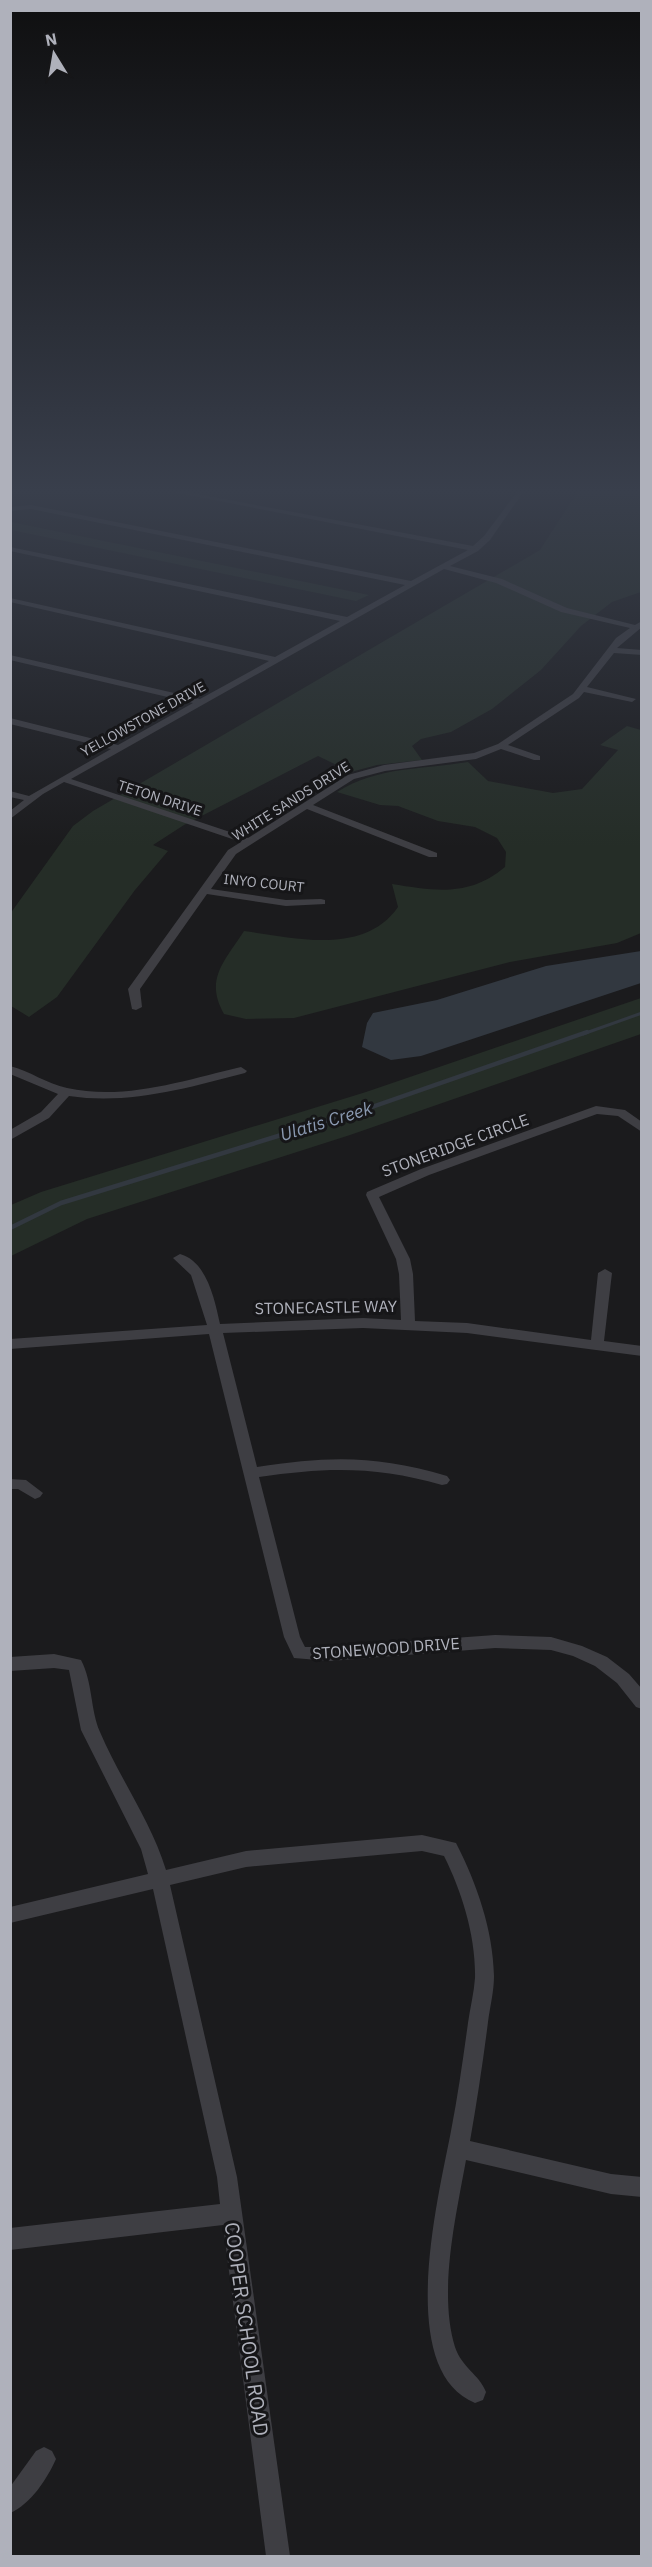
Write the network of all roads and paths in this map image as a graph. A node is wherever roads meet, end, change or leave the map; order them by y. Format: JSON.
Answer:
{"nodes":[{"id":1,"x":45,"y":608,"type":"edge"},
{"id":2,"x":290,"y":608,"type":"edge"},
{"id":3,"x":370,"y":608,"type":"edge"},
{"id":4,"x":559,"y":608,"type":"edge"},
{"id":5,"x":348,"y":620,"type":"junction"},
{"id":6,"x":638,"y":625,"type":"edge"},
{"id":7,"x":612,"y":650,"type":"junction"},
{"id":8,"x":642,"y":653,"type":"edge"},
{"id":9,"x":10,"y":657,"type":"edge"},
{"id":10,"x":277,"y":660,"type":"junction"},
{"id":11,"x":584,"y":689,"type":"junction"},
{"id":12,"x":632,"y":699,"type":"dead end"},
{"id":13,"x":201,"y":702,"type":"junction"},
{"id":14,"x":10,"y":721,"type":"edge"},
{"id":15,"x":501,"y":746,"type":"junction"},
{"id":16,"x":118,"y":748,"type":"junction"},
{"id":17,"x":537,"y":758,"type":"dead end"},
{"id":18,"x":63,"y":779,"type":"junction"},
{"id":19,"x":10,"y":794,"type":"edge"},
{"id":20,"x":30,"y":799,"type":"junction"},
{"id":21,"x":308,"y":806,"type":"junction"},
{"id":22,"x":10,"y":816,"type":"edge"},
{"id":23,"x":248,"y":842,"type":"junction"},
{"id":24,"x":433,"y":855,"type":"dead end"},
{"id":25,"x":205,"y":891,"type":"junction"},
{"id":26,"x":321,"y":902,"type":"dead end"},
{"id":27,"x":136,"y":1007,"type":"dead end"},
{"id":28,"x":10,"y":1069,"type":"edge"},
{"id":29,"x":241,"y":1071,"type":"dead end"},
{"id":30,"x":66,"y":1092,"type":"junction"},
{"id":31,"x":642,"y":1128,"type":"edge"},
{"id":32,"x":10,"y":1136,"type":"edge"},
{"id":33,"x":180,"y":1258,"type":"dead end"},
{"id":34,"x":605,"y":1273,"type":"dead end"},
{"id":35,"x":408,"y":1324,"type":"junction"},
{"id":36,"x":215,"y":1329,"type":"junction"},
{"id":37,"x":10,"y":1344,"type":"edge"},
{"id":38,"x":597,"y":1344,"type":"junction"},
{"id":39,"x":642,"y":1351,"type":"edge"},
{"id":40,"x":251,"y":1473,"type":"junction"},
{"id":41,"x":442,"y":1480,"type":"dead end"},
{"id":42,"x":10,"y":1484,"type":"edge"},
{"id":43,"x":35,"y":1493,"type":"dead end"},
{"id":44,"x":10,"y":1664,"type":"edge"},
{"id":45,"x":642,"y":1702,"type":"edge"},
{"id":46,"x":159,"y":1878,"type":"junction"},
{"id":47,"x":10,"y":1915,"type":"edge"},
{"id":48,"x":458,"y":2148,"type":"junction"},
{"id":49,"x":642,"y":2187,"type":"edge"},
{"id":50,"x":233,"y":2213,"type":"junction"},
{"id":51,"x":10,"y":2239,"type":"edge"},
{"id":52,"x":475,"y":2392,"type":"dead end"},
{"id":53,"x":44,"y":2459,"type":"dead end"},
{"id":54,"x":10,"y":2501,"type":"edge"},
{"id":55,"x":278,"y":2556,"type":"edge"}],
"edges":[{"from":1,"to":10,"type":"street"},
{"from":2,"to":5,"type":"street"},
{"from":3,"to":5,"type":"street","name":"YELLOWSTONE DRIVE"},
{"from":4,"to":6,"type":"street"},
{"from":5,"to":10,"type":"street","name":"YELLOWSTONE DRIVE"},
{"from":6,"to":7,"type":"street","name":"WHITE SANDS DRIVE"},
{"from":7,"to":8,"type":"street"},
{"from":7,"to":11,"type":"street","name":"WHITE SANDS DRIVE"},
{"from":9,"to":13,"type":"street"},
{"from":10,"to":13,"type":"street","name":"YELLOWSTONE DRIVE"},
{"from":11,"to":12,"type":"street"},
{"from":11,"to":15,"type":"street","name":"WHITE SANDS DRIVE"},
{"from":13,"to":16,"type":"street","name":"YELLOWSTONE DRIVE"},
{"from":14,"to":16,"type":"street"},
{"from":15,"to":17,"type":"street"},
{"from":15,"to":21,"type":"street","name":"WHITE SANDS DRIVE"},
{"from":16,"to":18,"type":"street","name":"YELLOWSTONE DRIVE"},
{"from":18,"to":20,"type":"street","name":"YELLOWSTONE DRIVE"},
{"from":18,"to":23,"type":"street","name":"TETON DRIVE"},
{"from":19,"to":20,"type":"street"},
{"from":20,"to":22,"type":"street","name":"YELLOWSTONE DRIVE"},
{"from":21,"to":23,"type":"street","name":"WHITE SANDS DRIVE"},
{"from":21,"to":24,"type":"street"},
{"from":23,"to":25,"type":"street","name":"WHITE SANDS DRIVE"},
{"from":25,"to":26,"type":"street","name":"INYO COURT"},
{"from":25,"to":27,"type":"street","name":"WHITE SANDS DRIVE"},
{"from":28,"to":30,"type":"street"},
{"from":29,"to":30,"type":"street"},
{"from":30,"to":32,"type":"street"},
{"from":31,"to":35,"type":"street","name":"STONERIDGE CIRCLE"},
{"from":33,"to":36,"type":"street","name":"STONEWOOD DRIVE"},
{"from":34,"to":38,"type":"street"},
{"from":35,"to":36,"type":"street","name":"STONECASTLE WAY"},
{"from":35,"to":38,"type":"street","name":"STONECASTLE WAY"},
{"from":36,"to":37,"type":"street","name":"STONECASTLE WAY"},
{"from":36,"to":40,"type":"street","name":"STONEWOOD DRIVE"},
{"from":38,"to":39,"type":"street","name":"STONECASTLE WAY"},
{"from":40,"to":41,"type":"street"},
{"from":40,"to":45,"type":"street","name":"STONEWOOD DRIVE"},
{"from":42,"to":43,"type":"street"},
{"from":44,"to":46,"type":"street"},
{"from":46,"to":47,"type":"street"},
{"from":46,"to":48,"type":"street"},
{"from":46,"to":50,"type":"street"},
{"from":48,"to":49,"type":"street"},
{"from":48,"to":52,"type":"street"},
{"from":50,"to":51,"type":"street","name":"COOPER SCHOOL ROAD"},
{"from":50,"to":55,"type":"street","name":"COOPER SCHOOL ROAD"},
{"from":53,"to":54,"type":"street"}]}
